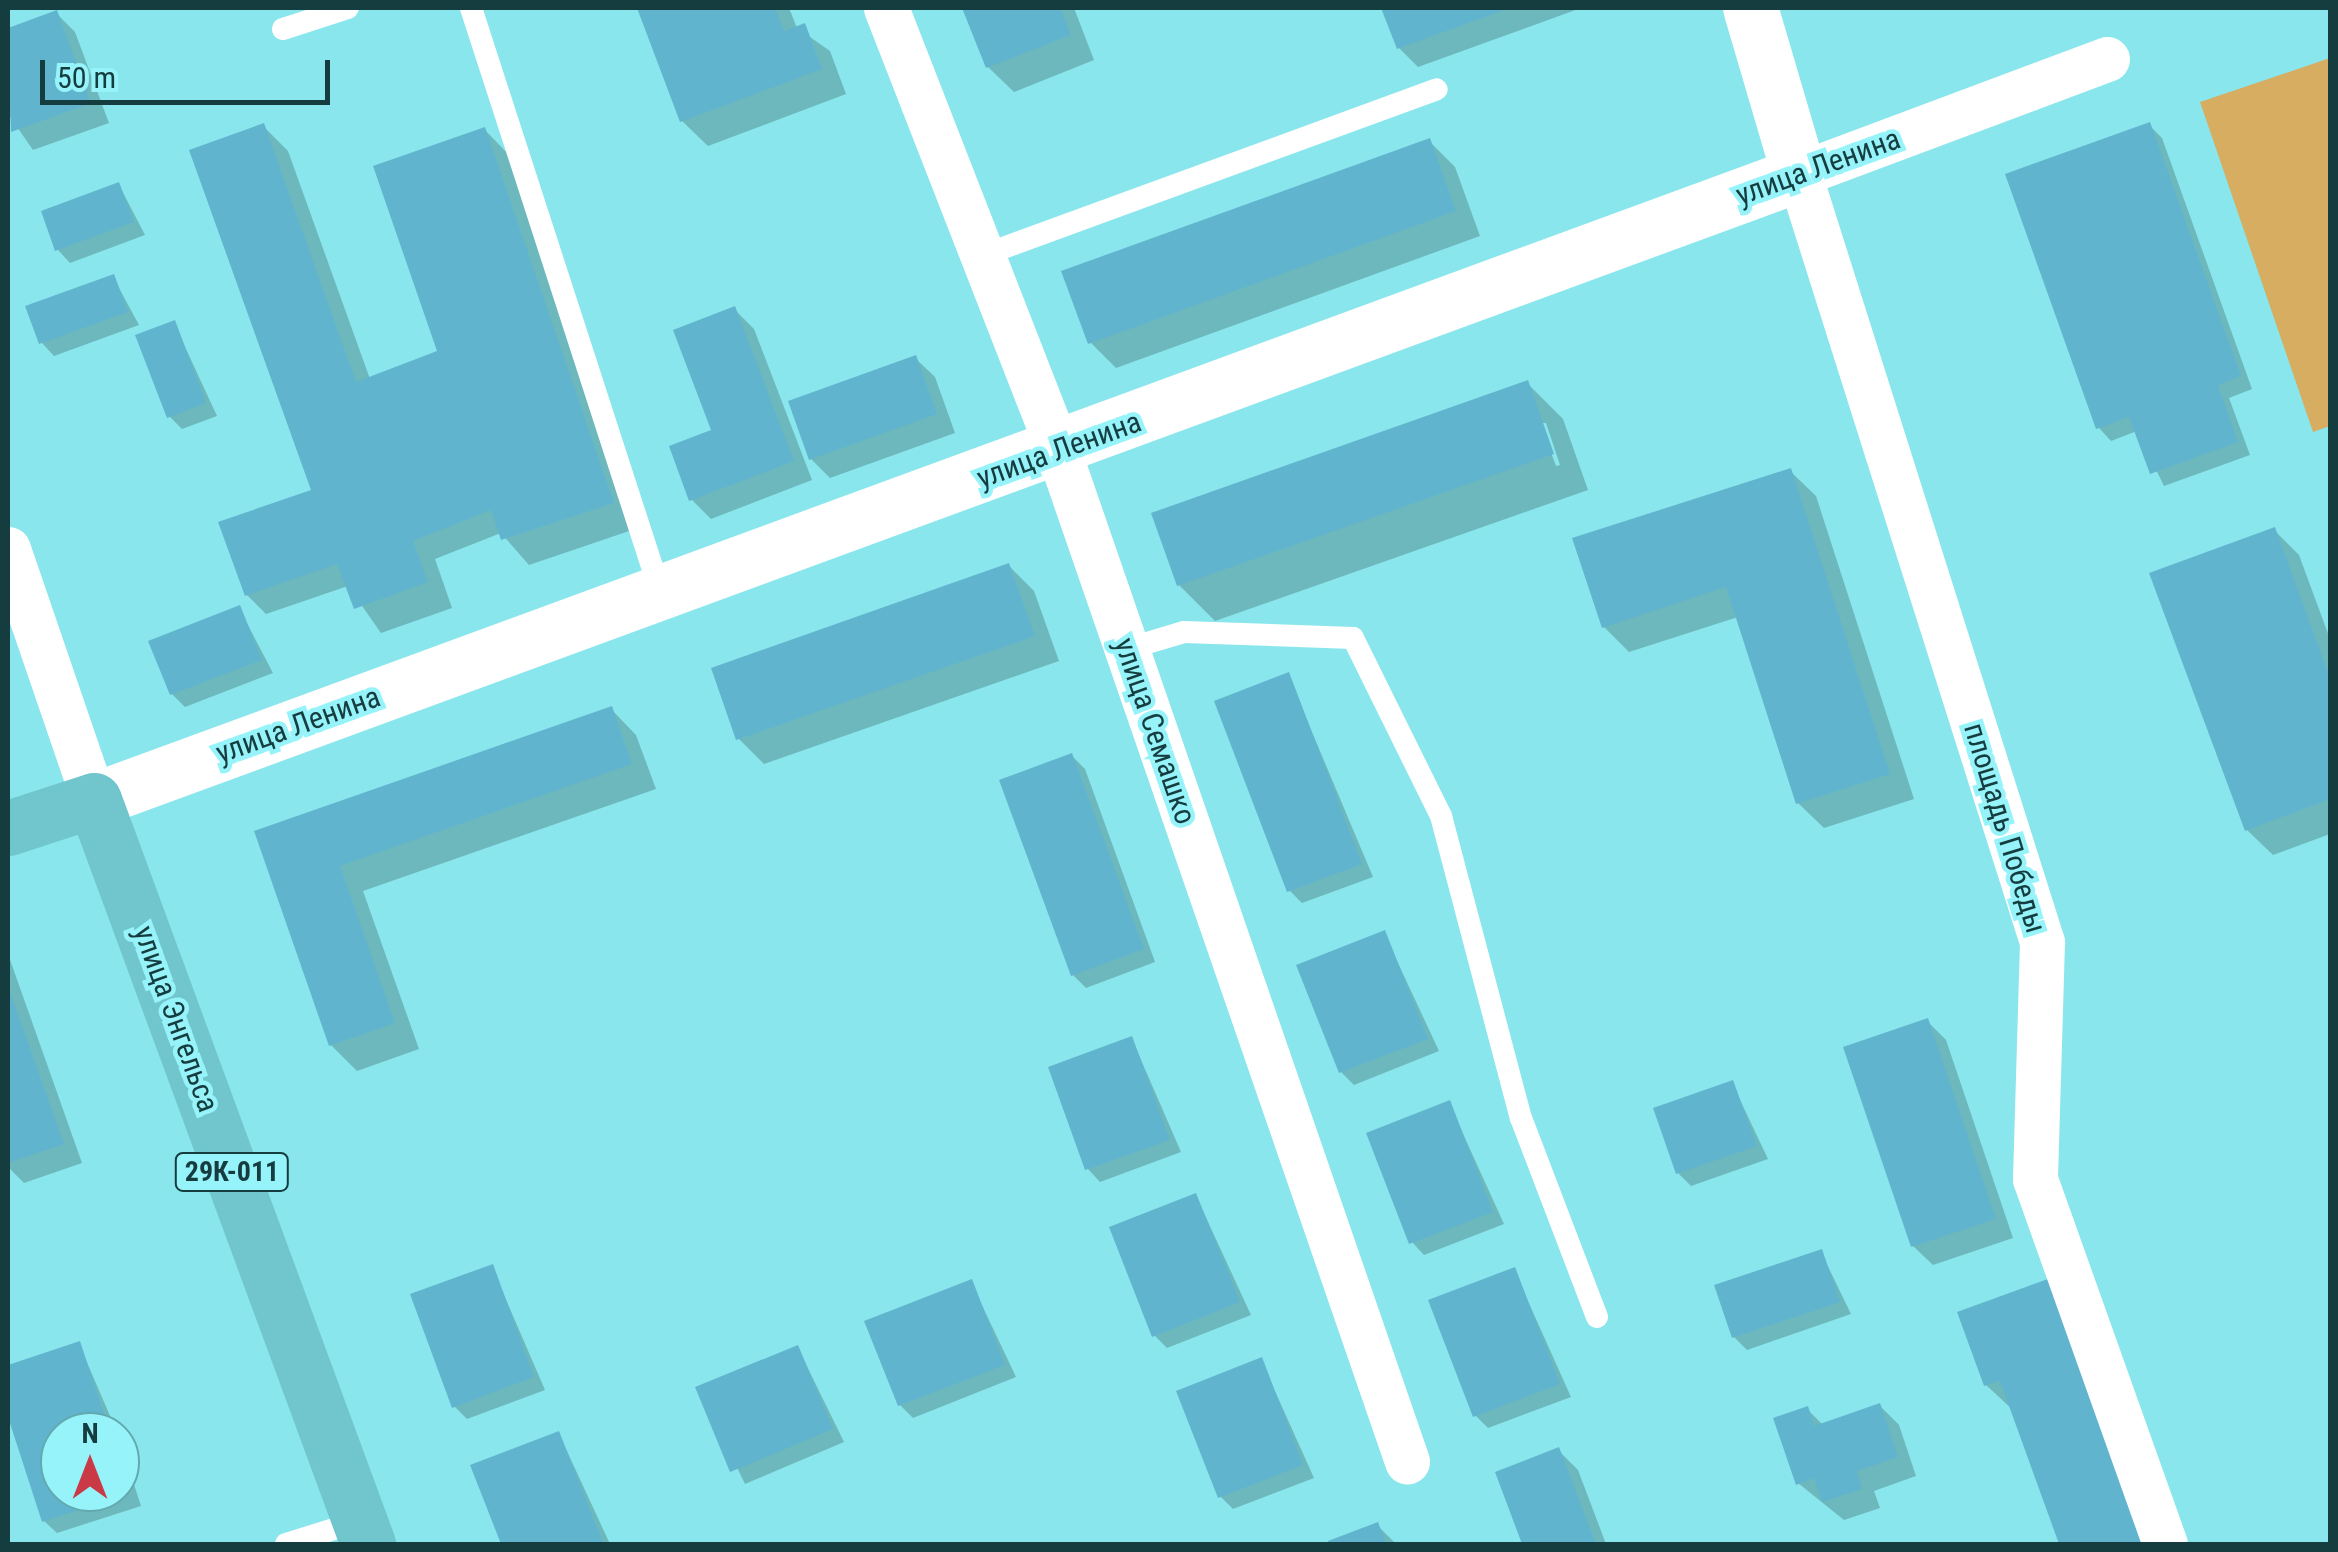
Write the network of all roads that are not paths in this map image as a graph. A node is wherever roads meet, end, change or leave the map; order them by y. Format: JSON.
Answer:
{"nodes":[{"id":1,"x":348,"y":8,"type":"edge"},
{"id":2,"x":471,"y":8,"type":"edge"},
{"id":3,"x":886,"y":8,"type":"edge"},
{"id":4,"x":1750,"y":8,"type":"edge"},
{"id":5,"x":283,"y":29,"type":"dead end"},
{"id":6,"x":2106,"y":59,"type":"dead end"},
{"id":7,"x":1437,"y":88,"type":"dead end"},
{"id":8,"x":1799,"y":174,"type":"junction"},
{"id":9,"x":984,"y":255,"type":"junction"},
{"id":10,"x":1058,"y":450,"type":"junction"},
{"id":11,"x":8,"y":549,"type":"edge"},
{"id":12,"x":660,"y":594,"type":"junction"},
{"id":13,"x":1127,"y":649,"type":"junction"},
{"id":14,"x":94,"y":800,"type":"junction"},
{"id":15,"x":8,"y":828,"type":"edge"},
{"id":16,"x":1597,"y":1317,"type":"dead end"},
{"id":17,"x":1407,"y":1461,"type":"dead end"},
{"id":18,"x":364,"y":1533,"type":"edge"},
{"id":19,"x":286,"y":1544,"type":"edge"},
{"id":20,"x":2165,"y":1544,"type":"edge"}],
"edges":[{"from":1,"to":5,"type":"lane"},
{"from":2,"to":12,"type":"lane"},
{"from":3,"to":9,"type":"street","name":"улица Семашко"},
{"from":4,"to":8,"type":"street"},
{"from":6,"to":8,"type":"street","name":"улица Ленина"},
{"from":7,"to":9,"type":"lane"},
{"from":8,"to":10,"type":"street","name":"улица Ленина"},
{"from":8,"to":20,"type":"street","name":"площадь Победы"},
{"from":9,"to":10,"type":"street","name":"улица Семашко"},
{"from":10,"to":12,"type":"street","name":"улица Ленина"},
{"from":10,"to":13,"type":"street","name":"улица Семашко"},
{"from":11,"to":14,"type":"street","name":"улица Энгельса"},
{"from":12,"to":14,"type":"street","name":"улица Ленина"},
{"from":13,"to":16,"type":"lane"},
{"from":13,"to":17,"type":"street","name":"улица Семашко"},
{"from":14,"to":15,"type":"main road","name":"улица Ленина"},
{"from":14,"to":18,"type":"main road","name":"улица Энгельса","number":"29К-011"},
{"from":18,"to":19,"type":"lane"}]}
